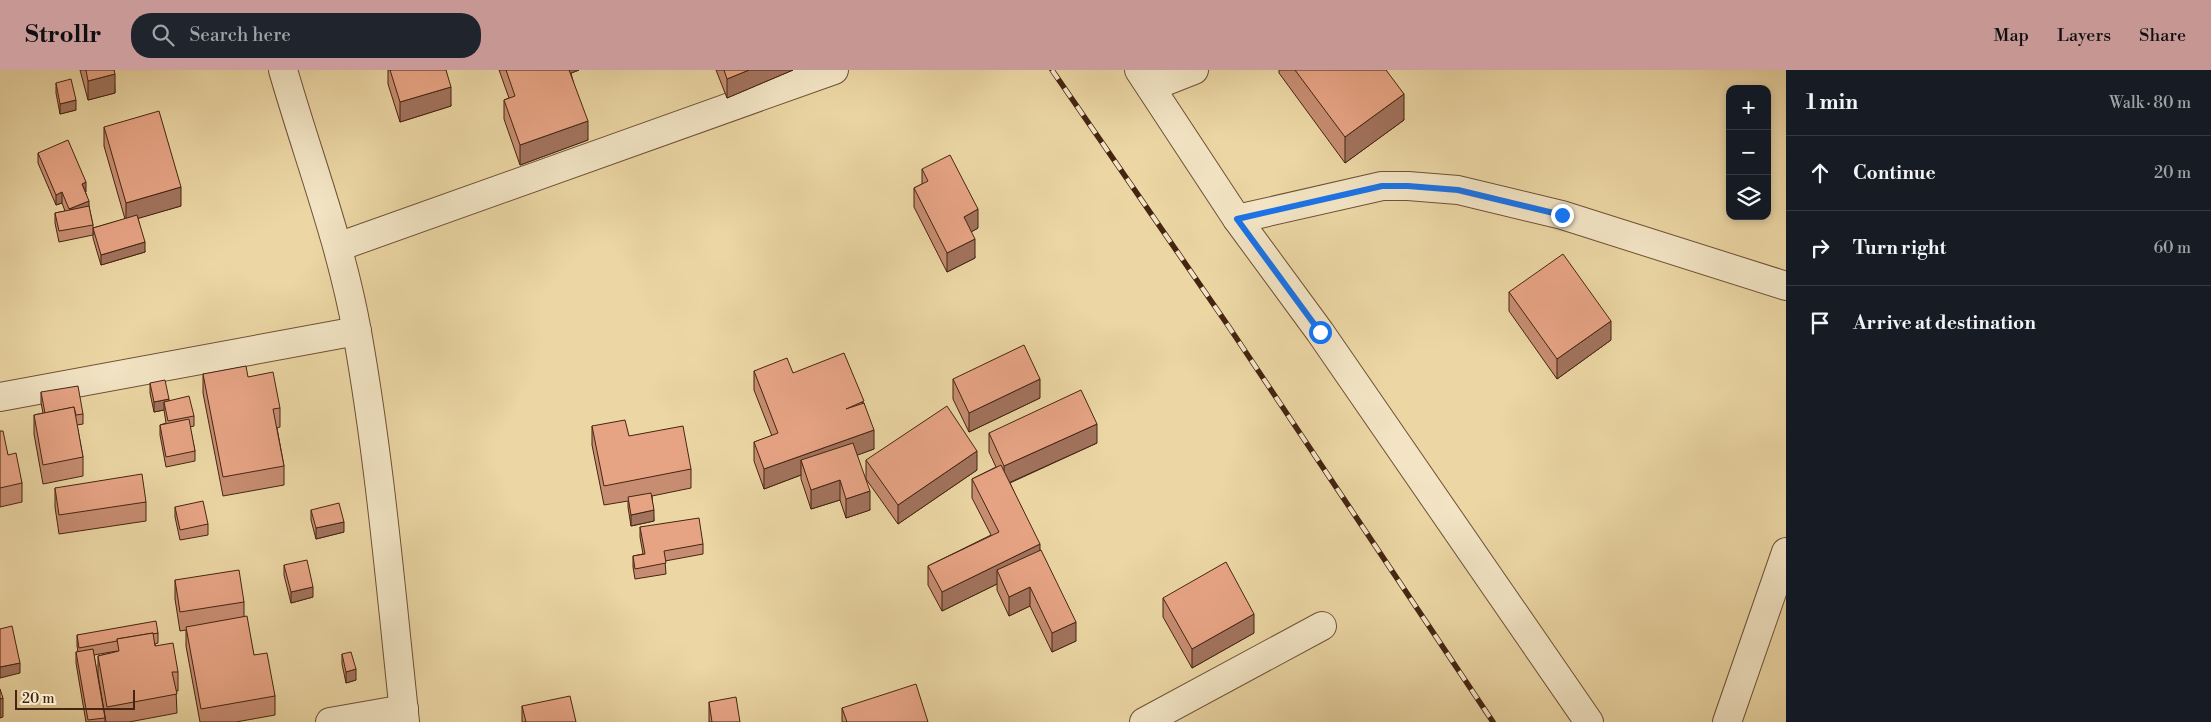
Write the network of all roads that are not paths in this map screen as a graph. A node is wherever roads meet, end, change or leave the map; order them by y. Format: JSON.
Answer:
{"nodes":[{"id":1,"x":283,"y":70,"type":"edge"},
{"id":2,"x":834,"y":70,"type":"edge"},
{"id":3,"x":1194,"y":70,"type":"edge"},
{"id":4,"x":1145,"y":79,"type":"edge"},
{"id":5,"x":1237,"y":219,"type":"junction"},
{"id":6,"x":338,"y":247,"type":"junction"},
{"id":7,"x":1786,"y":286,"type":"edge"},
{"id":8,"x":357,"y":331,"type":"junction"},
{"id":9,"x":0,"y":397,"type":"edge"},
{"id":10,"x":1786,"y":552,"type":"edge"},
{"id":11,"x":1322,"y":626,"type":"dead end"},
{"id":12,"x":404,"y":716,"type":"edge"},
{"id":13,"x":330,"y":722,"type":"edge"},
{"id":14,"x":1144,"y":722,"type":"edge"},
{"id":15,"x":1589,"y":722,"type":"edge"},
{"id":16,"x":1727,"y":722,"type":"edge"}],
"edges":[{"from":1,"to":6,"type":"street"},
{"from":2,"to":6,"type":"street"},
{"from":3,"to":4,"type":"street"},
{"from":4,"to":5,"type":"street"},
{"from":5,"to":7,"type":"street"},
{"from":5,"to":15,"type":"street"},
{"from":6,"to":8,"type":"street"},
{"from":8,"to":9,"type":"street"},
{"from":8,"to":12,"type":"street"},
{"from":10,"to":16,"type":"street"},
{"from":11,"to":14,"type":"street"},
{"from":12,"to":13,"type":"street"}]}
